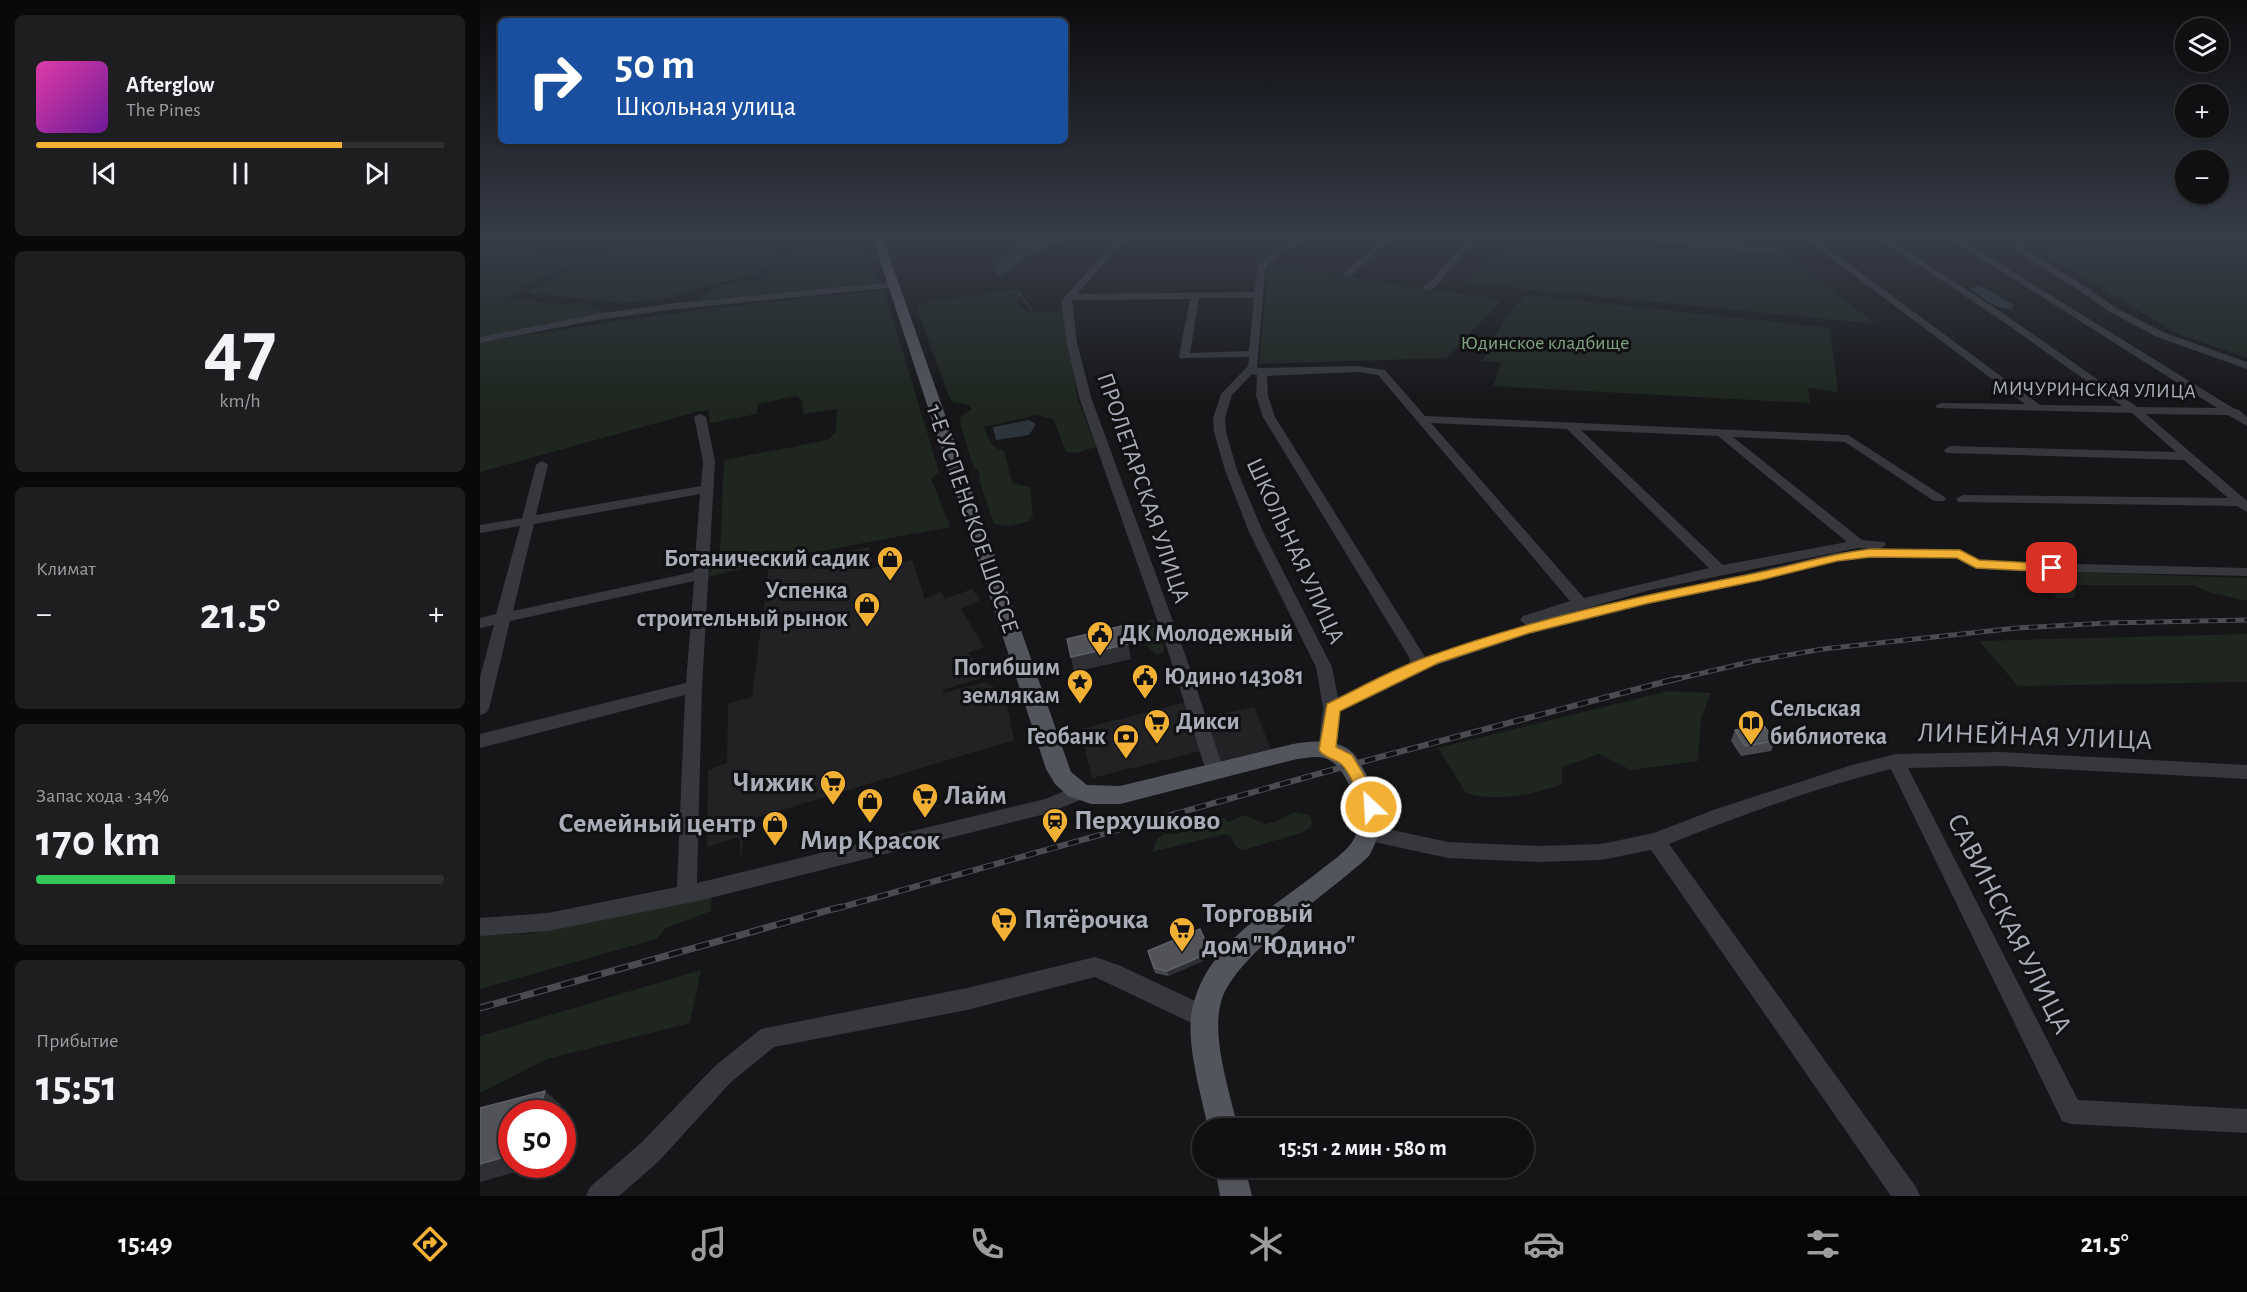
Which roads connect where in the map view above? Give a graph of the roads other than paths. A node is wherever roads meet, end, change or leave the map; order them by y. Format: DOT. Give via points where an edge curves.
graph roads {
  1 [pos="824,292"];
  2 [pos="896,292"];
  3 [pos="1073,292"];
  4 [pos="1258,292"];
  5 [pos="1881,292"];
  6 [pos="1964,292"];
  7 [pos="2042,292"];
  8 [pos="2087,292"];
  9 [pos="1258,295"];
  10 [pos="1195,296"];
  11 [pos="1068,297"];
  12 [pos="480,340"];
  13 [pos="1253,354"];
  14 [pos="2247,366"];
  15 [pos="1249,370"];
  16 [pos="1264,374"];
  17 [pos="1941,406"];
  18 [pos="2037,408"];
  19 [pos="2136,411"];
  20 [pos="2241,412"];
  21 [pos="700,417"];
  22 [pos="1421,419"];
  23 [pos="2247,422"];
  24 [pos="1571,426"];
  25 [pos="1722,434"];
  26 [pos="1950,450"];
  27 [pos="2188,456"];
  28 [pos="542,465"];
  29 [pos="706,489"];
  30 [pos="1939,498"];
  31 [pos="1963,499"];
  32 [pos="2244,505"];
  33 [pos="530,520"];
  34 [pos="480,530"];
  35 [pos="1858,544"];
  36 [pos="1933,546"];
  37 [pos="1719,569"];
  38 [pos="2247,572"];
  39 [pos="702,575"];
  40 [pos="1579,602"];
  41 [pos="505,618"];
  42 [pos="480,623"];
  43 [pos="1418,661"];
  44 [pos="694,687"];
  45 [pos="1332,708"];
  46 [pos="480,709"];
  47 [pos="480,741"];
  48 [pos="1327,750"];
  49 [pos="1896,761"];
  50 [pos="1215,771"];
  51 [pos="2247,772"];
  52 [pos="1080,792"];
  53 [pos="1369,833"];
  54 [pos="1656,841"];
  55 [pos="687,894"];
  56 [pos="480,927"];
  57 [pos="1206,1018"];
  58 [pos="1221,1118"];
  59 [pos="2247,1121"];
  60 [pos="1232,1178"];
  61 [pos="599,1196"];
  62 [pos="1236,1196"];
  63 [pos="1907,1196"];
  1 -- 12 [label="street" via="668,307"];
  2 -- 52 [label="main road, 1-Е УСПЕНСКОЕ ШОССЕ" via="1057,769 1064,782"];
  3 -- 11 [label="street"];
  4 -- 9 [label="street, ШКОЛЬНАЯ УЛИЦА"];
  5 -- 18 [label="street"];
  6 -- 19 [label="street"];
  7 -- 20 [label="street"];
  8 -- 14 [label="street" via="2113,310 2161,334"];
  9 -- 10 [label="street"];
  9 -- 13 [label="street, ШКОЛЬНАЯ УЛИЦА"];
  10 -- 11 [label="street"];
  10 -- 13 [label="street" via="1184,356"];
  11 -- 50 [label="street, ПРОЛЕТАРСКАЯ УЛИЦА" via="1072,343 1085,397"];
  13 -- 15 [label="street, ШКОЛЬНАЯ УЛИЦА" via="1253,367"];
  15 -- 16 [label="street"];
  15 -- 45 [label="street, ШКОЛЬНАЯ УЛИЦА" via="1227,394 1219,418 1220,432 1256,532 1324,667"];
  16 -- 22 [label="street" via="1377,370"];
  16 -- 43 [label="street" via="1262,396 1269,417"];
  17 -- 18 [label="street, МИЧУРИНСКАЯ УЛИЦА"];
  18 -- 19 [label="street, МИЧУРИНСКАЯ УЛИЦА"];
  19 -- 20 [label="street, МИЧУРИНСКАЯ УЛИЦА"];
  19 -- 27 [label="street"];
  20 -- 23 [label="street"];
  21 -- 29 [label="street" via="709,461"];
  22 -- 24 [label="street"];
  22 -- 40 [label="street"];
  24 -- 25 [label="street"];
  24 -- 37 [label="street"];
  25 -- 30 [label="street" via="1848,439"];
  25 -- 35 [label="street"];
  26 -- 27 [label="street"];
  27 -- 32 [label="street"];
  28 -- 33 [label="street"];
  29 -- 33 [label="street"];
  29 -- 39 [label="street"];
  31 -- 32 [label="street"];
  33 -- 34 [label="street"];
  33 -- 41 [label="street"];
  35 -- 36 [label="street"];
  35 -- 37 [label="street"];
  37 -- 40 [label="street"];
  38 -- 43 [label="street" via="1992,566 1976,564 1960,554 1871,553 1836,557 1660,596"];
  39 -- 41 [label="street"];
  39 -- 44 [label="street"];
  40 -- 43 [label="street"];
  41 -- 42 [label="street"];
  41 -- 46 [label="street"];
  43 -- 45 [label="street"];
  44 -- 47 [label="street"];
  44 -- 55 [label="street"];
  45 -- 48 [label="street, ШКОЛЬНАЯ УЛИЦА"];
  48 -- 50 [label="main road" via="1311,749"];
  48 -- 53 [label="main road" via="1347,760 1368,797"];
  49 -- 51 [label="street, ЛИНЕЙНАЯ УЛИЦА" via="2000,759"];
  49 -- 54 [label="street, ЛИНЕЙНАЯ УЛИЦА" via="1851,772"];
  49 -- 59 [label="street, САВИНСКАЯ УЛИЦА" via="2071,1112"];
  50 -- 52 [label="main road" via="1120,795"];
  52 -- 55 [label="street" via="1048,806"];
  53 -- 54 [label="street, ЛИНЕЙНАЯ УЛИЦА" via="1448,850 1539,854 1601,852"];
  53 -- 57 [label="main road" via="1351,859 1235,958 1213,987"];
  54 -- 63 [label="street"];
  55 -- 56 [label="street" via="548,922"];
  57 -- 58 [label="main road"];
  57 -- 61 [label="street" via="1095,967 967,999 769,1037 723,1074 650,1152"];
  60 -- 62 [label="main road"];
}
